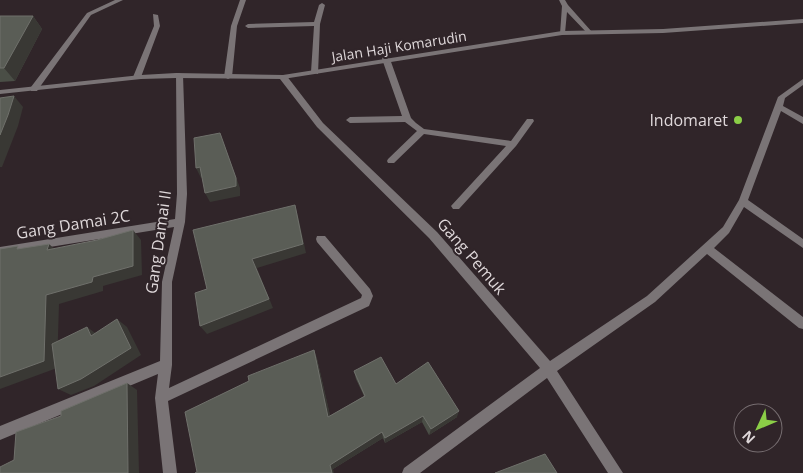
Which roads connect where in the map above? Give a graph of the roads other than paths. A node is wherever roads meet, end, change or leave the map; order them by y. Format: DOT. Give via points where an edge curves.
graph roads {
  1 [pos="120,0"];
  2 [pos="243,0"];
  3 [pos="563,3"];
  4 [pos="322,5"];
  5 [pos="155,15"];
  6 [pos="803,22"];
  7 [pos="317,24"];
  8 [pos="248,26"];
  9 [pos="562,33"];
  10 [pos="590,33"];
  11 [pos="386,59"];
  12 [pos="315,72"];
  13 [pos="179,75"];
  14 [pos="137,77"];
  15 [pos="228,77"];
  16 [pos="283,77"];
  17 [pos="803,81"];
  18 [pos="34,89"];
  19 [pos="0,92"];
  20 [pos="779,107"];
  21 [pos="408,119"];
  22 [pos="350,120"];
  23 [pos="530,120"];
  24 [pos="803,121"];
  25 [pos="422,131"];
  26 [pos="513,144"];
  27 [pos="390,161"];
  28 [pos="743,200"];
  29 [pos="456,206"];
  30 [pos="180,222"];
  31 [pos="321,239"];
  32 [pos="803,244"];
  33 [pos="707,248"];
  34 [pos="0,251"];
  35 [pos="803,324"];
  36 [pos="166,365"];
  37 [pos="549,369"];
  38 [pos="161,398"];
  39 [pos="0,433"];
  40 [pos="170,473"];
  41 [pos="409,473"];
  42 [pos="616,473"];
  1 -- 18 [label="street" via="89,14"];
  2 -- 15 [label="street" via="234,26"];
  3 -- 9 [label="street"];
  3 -- 10 [label="street"];
  4 -- 7 [label="street"];
  5 -- 14 [label="street" via="157,26"];
  6 -- 10 [label="street, Jalan Haji Komarudin" via="664,32"];
  7 -- 8 [label="street"];
  7 -- 12 [label="street"];
  9 -- 10 [label="street, Jalan Haji Komarudin"];
  9 -- 11 [label="street, Jalan Haji Komarudin"];
  11 -- 12 [label="street, Jalan Haji Komarudin"];
  11 -- 21 [label="street"];
  12 -- 16 [label="street, Jalan Haji Komarudin"];
  13 -- 14 [label="street, Jalan Haji Komarudin"];
  13 -- 15 [label="street, Jalan Haji Komarudin"];
  13 -- 30 [label="street, Gang Damai II"];
  14 -- 18 [label="street, Jalan Haji Komarudin"];
  15 -- 16 [label="street, Jalan Haji Komarudin"];
  16 -- 37 [label="street, Gang Pemuk" via="320,124 433,235"];
  17 -- 20 [label="street" via="782,96"];
  18 -- 19 [label="street, Jalan Haji Komarudin"];
  20 -- 24 [label="street"];
  20 -- 28 [label="street"];
  21 -- 22 [label="street"];
  21 -- 25 [label="street"];
  23 -- 26 [label="street"];
  25 -- 26 [label="street"];
  25 -- 27 [label="street"];
  26 -- 29 [label="street"];
  28 -- 32 [label="street"];
  28 -- 33 [label="street" via="726,230"];
  30 -- 34 [label="street, Gang Damai 2C"];
  30 -- 36 [label="street, Gang Damai II" via="167,282"];
  31 -- 38 [label="street" via="366,292 365,302"];
  33 -- 35 [label="street"];
  33 -- 37 [label="street" via="651,299"];
  36 -- 38 [label="street, Gang Damai II"];
  36 -- 39 [label="street"];
  37 -- 41 [label="street"];
  37 -- 42 [label="street, Gang Pemuk"];
  38 -- 40 [label="street, Gang Damai II"];
}
